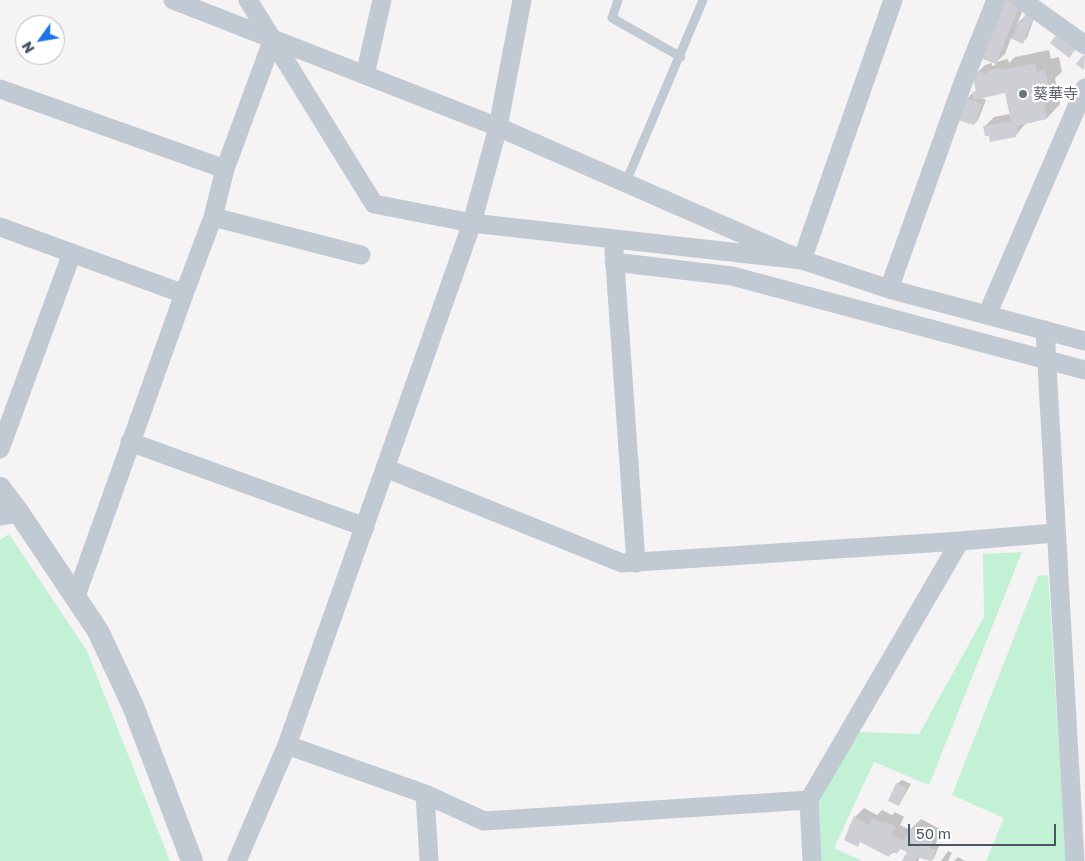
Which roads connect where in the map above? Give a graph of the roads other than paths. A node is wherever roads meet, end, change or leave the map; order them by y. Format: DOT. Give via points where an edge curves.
graph roads {
  1 [pos="174,0"];
  2 [pos="248,0"];
  3 [pos="382,0"];
  4 [pos="522,0"];
  5 [pos="618,0"];
  6 [pos="703,0"];
  7 [pos="893,0"];
  8 [pos="996,0"];
  9 [pos="1022,0"];
  10 [pos="273,39"];
  11 [pos="1085,45"];
  12 [pos="681,57"];
  13 [pos="365,75"];
  14 [pos="1085,88"];
  15 [pos="0,89"];
  16 [pos="498,127"];
  17 [pos="225,169"];
  18 [pos="626,182"];
  19 [pos="213,216"];
  20 [pos="472,224"];
  21 [pos="0,227"];
  22 [pos="613,240"];
  23 [pos="72,253"];
  24 [pos="362,255"];
  25 [pos="802,260"];
  26 [pos="614,262"];
  27 [pos="889,289"];
  28 [pos="184,294"];
  29 [pos="987,315"];
  30 [pos="1045,330"];
  31 [pos="1085,341"];
  32 [pos="1046,360"];
  33 [pos="1085,370"];
  34 [pos="130,442"];
  35 [pos="0,449"];
  36 [pos="385,468"];
  37 [pos="0,488"];
  38 [pos="9,514"];
  39 [pos="366,526"];
  40 [pos="1055,534"];
  41 [pos="960,541"];
  42 [pos="636,563"];
  43 [pos="76,596"];
  44 [pos="287,745"];
  45 [pos="1077,755"];
  46 [pos="425,794"];
  47 [pos="809,800"];
  48 [pos="192,861"];
  49 [pos="237,861"];
  50 [pos="429,861"];
  51 [pos="812,861"];
  52 [pos="1075,861"];
  1 -- 10 [label="street"];
  2 -- 10 [label="street"];
  3 -- 13 [label="street"];
  4 -- 16 [label="street"];
  5 -- 12 [label="lane" via="612,18"];
  6 -- 12 [label="lane"];
  7 -- 25 [label="street"];
  8 -- 27 [label="street"];
  9 -- 11 [label="street"];
  10 -- 13 [label="street"];
  10 -- 17 [label="street"];
  10 -- 20 [label="street" via="374,204"];
  12 -- 18 [label="lane"];
  13 -- 16 [label="street"];
  14 -- 29 [label="street"];
  15 -- 17 [label="street"];
  16 -- 18 [label="street"];
  16 -- 20 [label="street"];
  17 -- 19 [label="street"];
  18 -- 25 [label="street"];
  19 -- 24 [label="street"];
  19 -- 28 [label="street"];
  20 -- 22 [label="street"];
  20 -- 36 [label="street"];
  21 -- 23 [label="street"];
  22 -- 25 [label="street"];
  22 -- 26 [label="street"];
  23 -- 28 [label="street"];
  23 -- 35 [label="street"];
  25 -- 27 [label="street"];
  26 -- 32 [label="street" via="732,276"];
  26 -- 42 [label="street"];
  27 -- 29 [label="street"];
  28 -- 34 [label="street"];
  29 -- 30 [label="street"];
  30 -- 31 [label="street"];
  30 -- 32 [label="street"];
  32 -- 33 [label="street"];
  32 -- 40 [label="street"];
  34 -- 39 [label="street"];
  34 -- 43 [label="street"];
  36 -- 39 [label="street"];
  36 -- 42 [label="street" via="622,563"];
  37 -- 38 [label="street"];
  38 -- 43 [label="street"];
  39 -- 44 [label="street"];
  40 -- 41 [label="street"];
  40 -- 45 [label="street"];
  41 -- 42 [label="street"];
  41 -- 47 [label="street"];
  43 -- 48 [label="street" via="98,631 133,706"];
  44 -- 46 [label="street"];
  44 -- 49 [label="street"];
  45 -- 52 [label="street"];
  46 -- 47 [label="street" via="484,820"];
  46 -- 50 [label="street"];
  47 -- 51 [label="street"];
}
